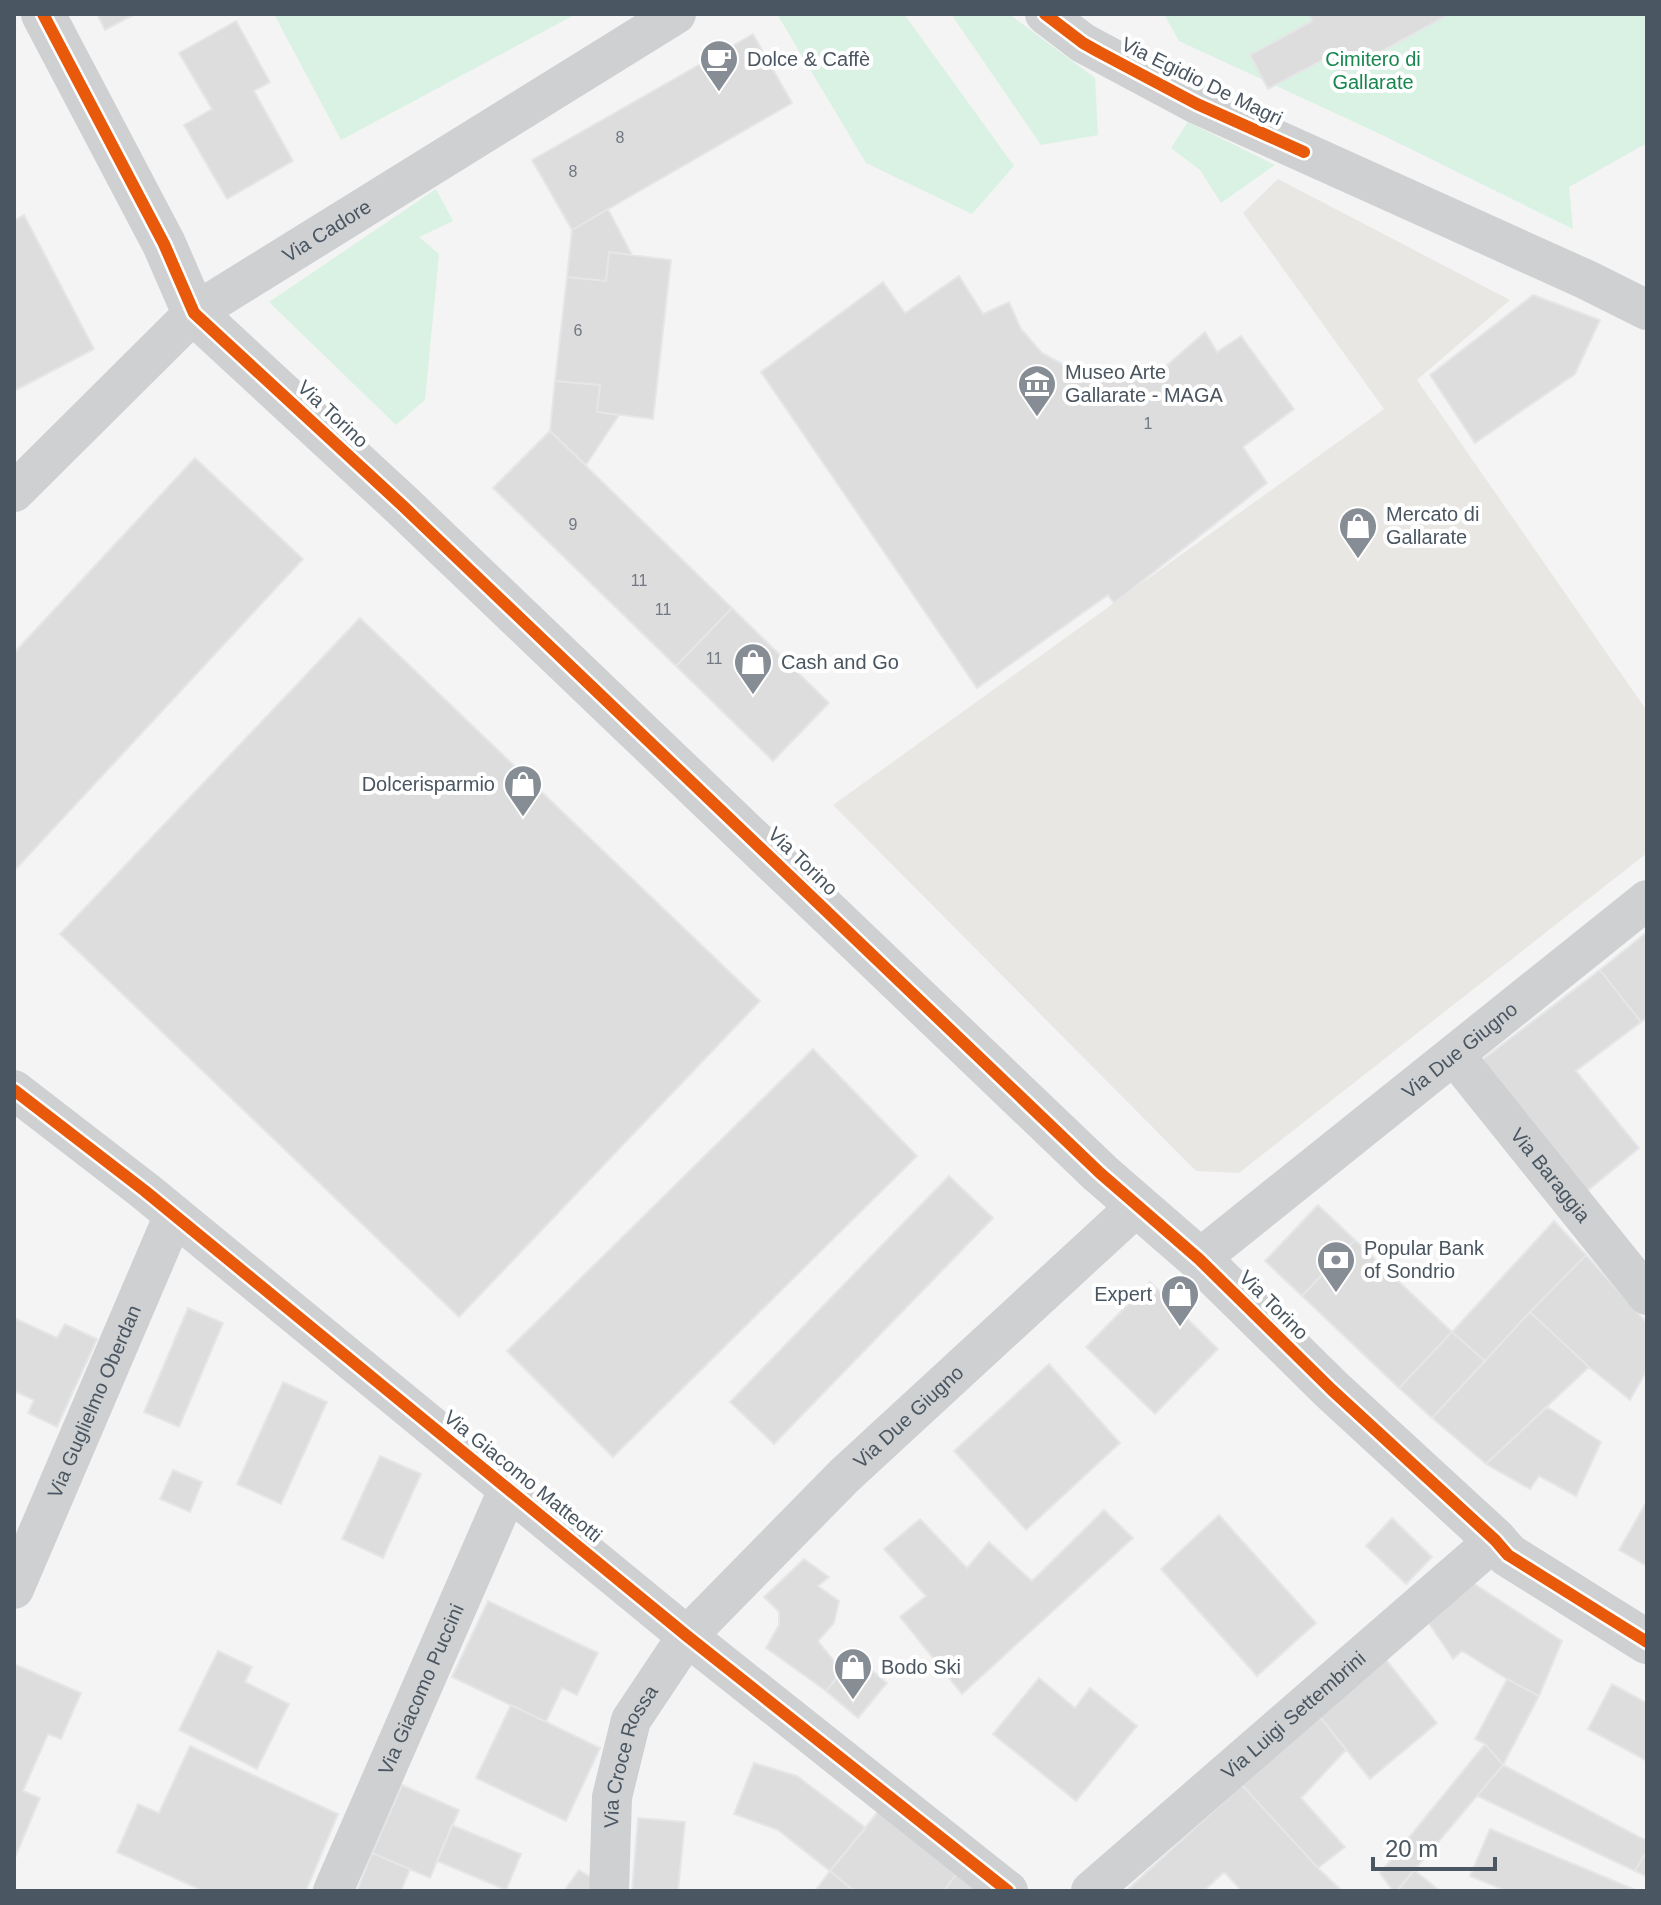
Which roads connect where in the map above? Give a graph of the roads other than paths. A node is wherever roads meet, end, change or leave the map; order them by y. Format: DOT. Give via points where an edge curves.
graph roads {
  1 [pos="43,14"];
  2 [pos="676,14"];
  3 [pos="1045,14"];
  4 [pos="1647,310"];
  5 [pos="194,313"];
  6 [pos="14,492"];
  7 [pos="1647,900"];
  8 [pos="1454,1055"];
  9 [pos="14,1090"];
  10 [pos="1137,1206"];
  11 [pos="174,1215"];
  12 [pos="1199,1259"];
  13 [pos="1647,1295"];
  14 [pos="508,1490"];
  15 [pos="1495,1540"];
  16 [pos="14,1589"];
  17 [pos="687,1636"];
  18 [pos="1647,1642"];
  19 [pos="333,1891"];
  20 [pos="609,1891"];
  21 [pos="1008,1891"];
  22 [pos="1091,1891"];
  1 -- 5 [label="street, Via Torino" via="164,244"];
  2 -- 5 [label="street, Via Cadore"];
  3 -- 4 [label="street, Via Egidio De Magri" via="1083,43 1197,104"];
  5 -- 6 [label="street, Via Cadore"];
  5 -- 10 [label="street, Via Torino"];
  7 -- 8 [label="street, Via Due Giugno"];
  8 -- 12 [label="street, Via Due Giugno"];
  8 -- 13 [label="street, Via Baraggia"];
  9 -- 11 [label="street, Via Giacomo Matteotti"];
  10 -- 12 [label="street, Via Torino"];
  10 -- 17 [label="street, Via Due Giugno" via="844,1476"];
  11 -- 14 [label="street, Via Giacomo Matteotti"];
  11 -- 16 [label="street, Via Guglielmo Oberdan"];
  12 -- 15 [label="street, Via Torino"];
  14 -- 17 [label="street, Via Giacomo Matteotti"];
  14 -- 19 [label="street, Via Giacomo Puccini"];
  15 -- 18 [label="street, Via Torino" via="1508,1555"];
  15 -- 22 [label="street, Via Luigi Settembrini"];
  17 -- 20 [label="street, Via Croce Rossa" via="631,1720 612,1797"];
  17 -- 21 [label="street, Via Giacomo Matteotti"];
}
